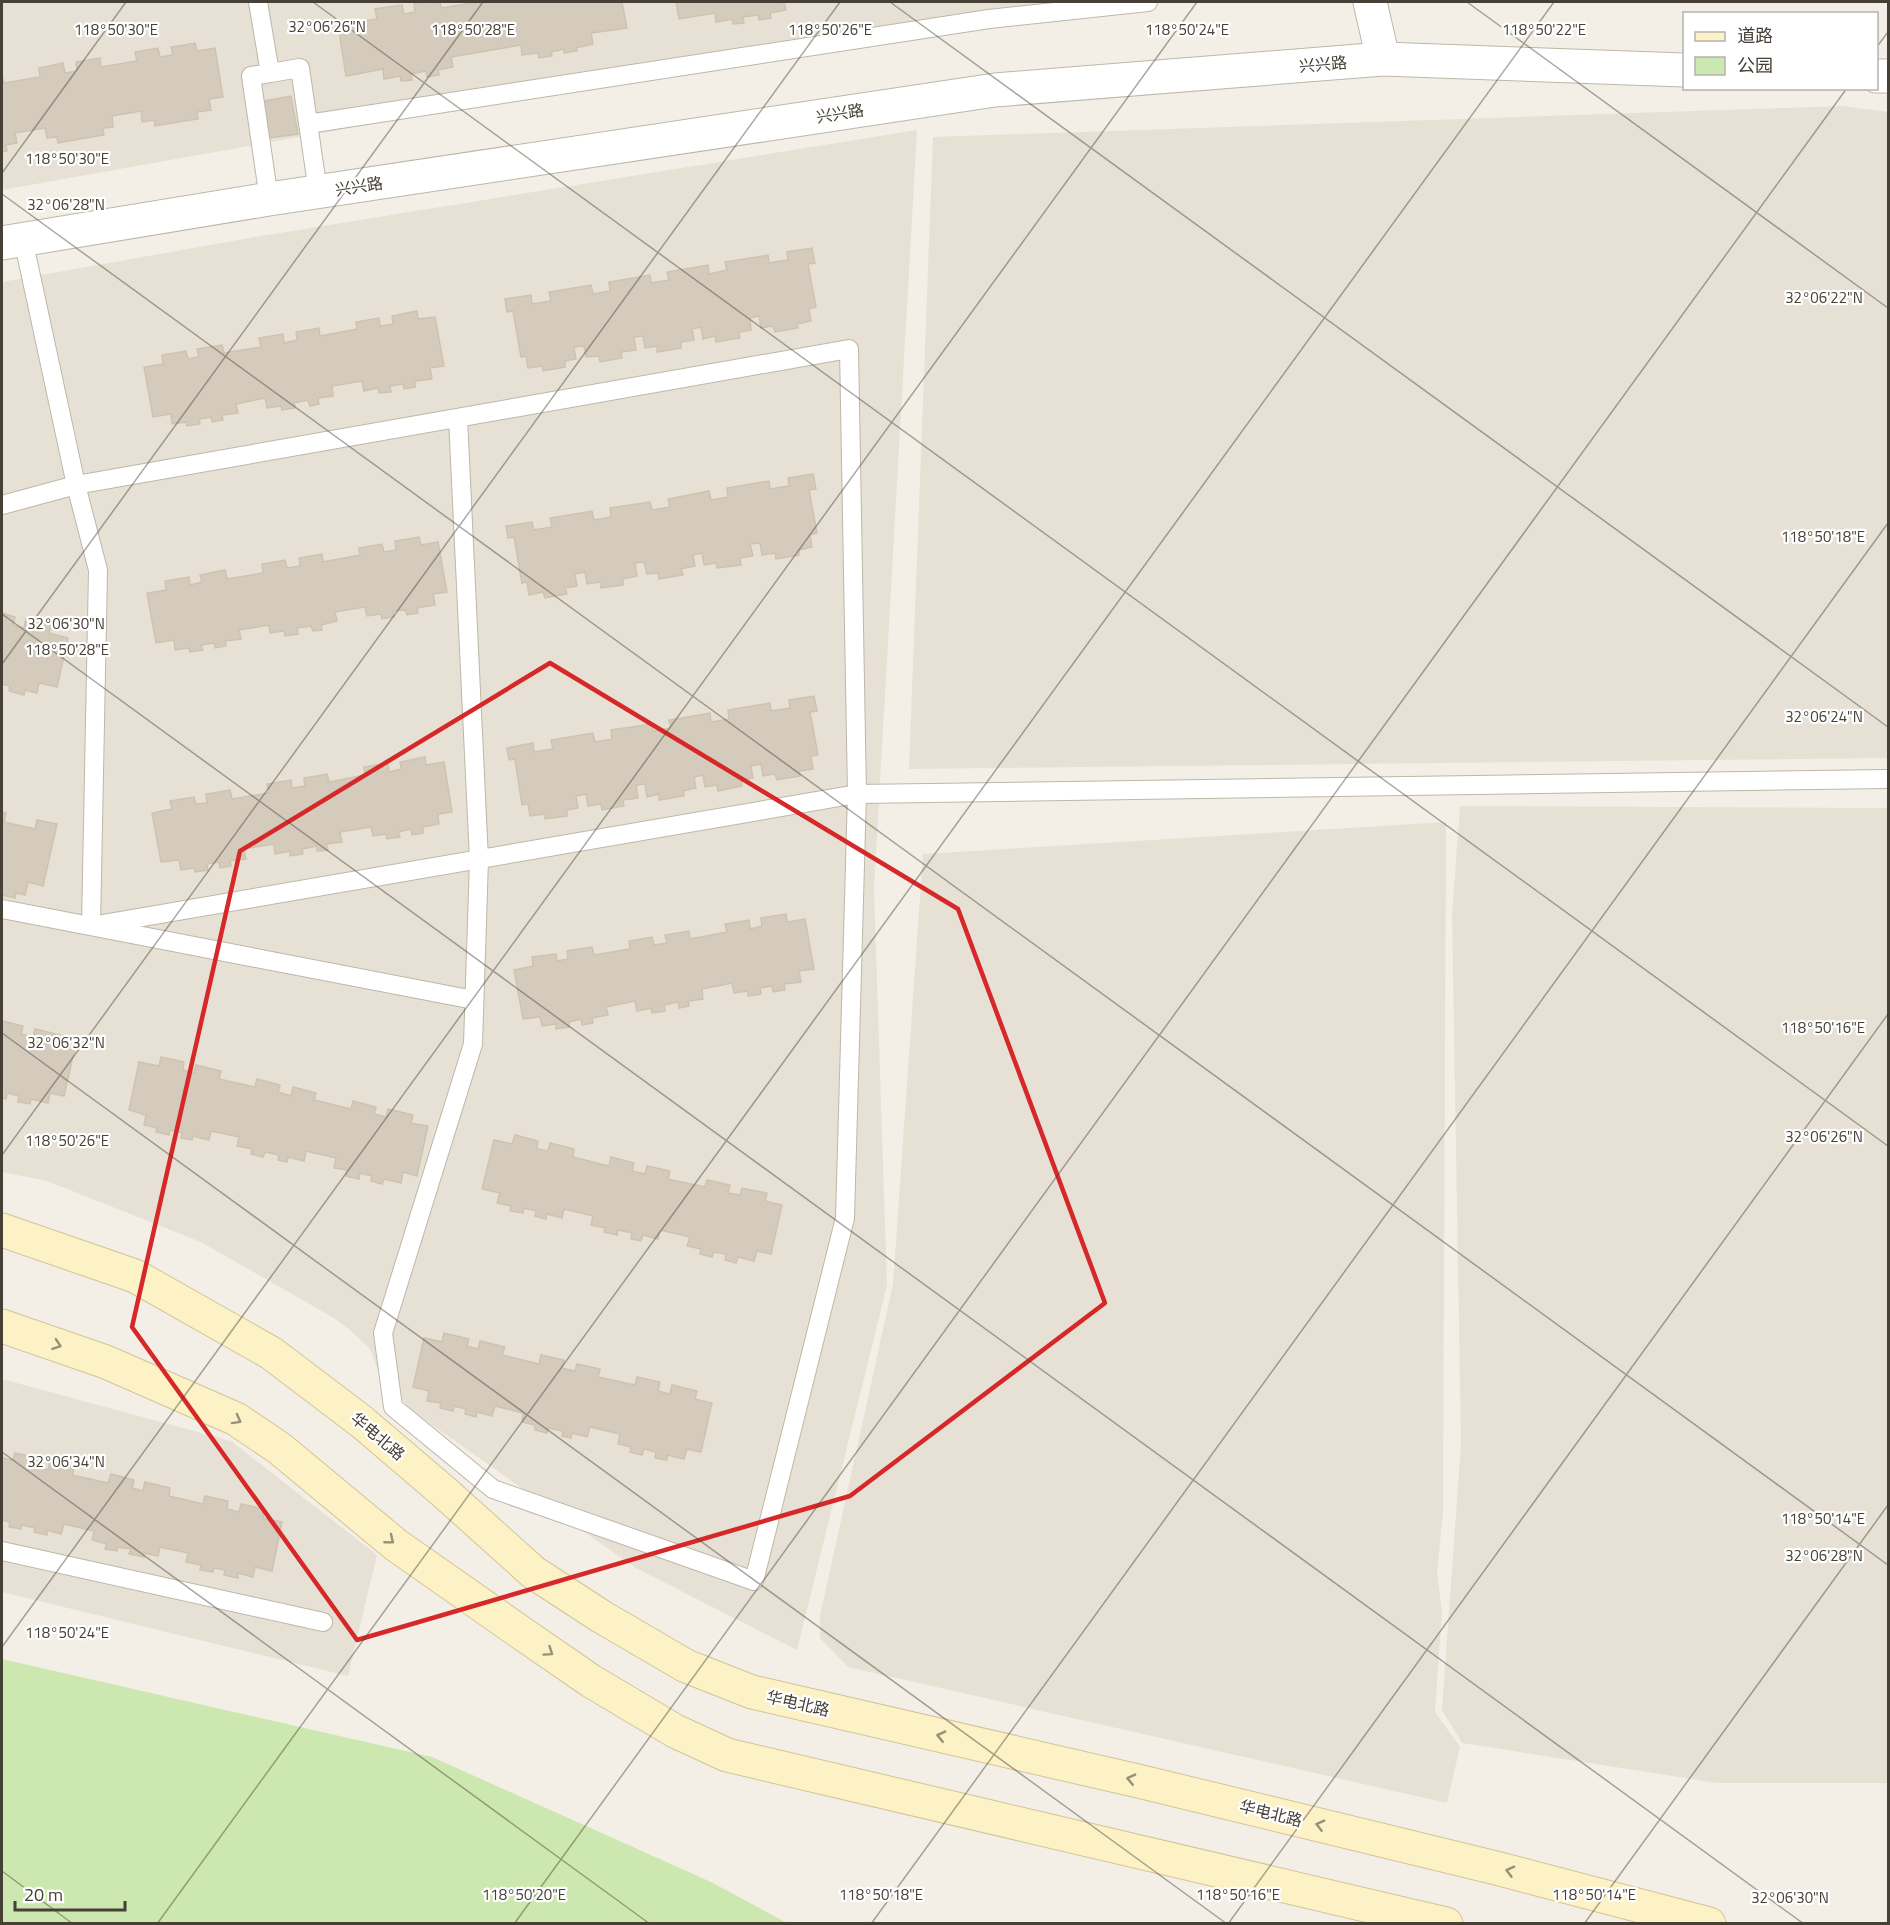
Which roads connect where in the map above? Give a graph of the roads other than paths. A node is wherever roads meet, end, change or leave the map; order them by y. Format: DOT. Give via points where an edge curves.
graph roads {
  1 [pos="258,2"];
  2 [pos="1148,2"];
  3 [pos="1370,2"];
  4 [pos="987,10"];
  5 [pos="1383,59"];
  6 [pos="1683,69"];
  7 [pos="270,73"];
  8 [pos="308,124"];
  9 [pos="318,192"];
  10 [pos="269,199"];
  11 [pos="12,241"];
  12 [pos="458,418"];
  13 [pos="76,485"];
  14 [pos="2,505"];
  15 [pos="1888,779"];
  16 [pos="857,794"];
  17 [pos="479,860"];
  18 [pos="2,909"];
  19 [pos="91,926"];
  20 [pos="474,1000"];
  21 [pos="2,1230"];
  22 [pos="2,1326"];
  23 [pos="2,1551"];
  24 [pos="323,1622"];
  25 [pos="1446,1923"];
  26 [pos="1709,1923"];
  1 -- 7 [label="lane"];
  2 -- 4 [label="lane"];
  3 -- 5 [label="street"];
  4 -- 8 [label="lane"];
  5 -- 6 [label="street, 兴兴路"];
  5 -- 9 [label="street, 兴兴路" via="995,90"];
  7 -- 8 [label="lane" via="300,68"];
  7 -- 10 [label="lane" via="251,76"];
  8 -- 9 [label="lane"];
  9 -- 10 [label="street, 兴兴路"];
  10 -- 11 [label="street, 兴兴路"];
  11 -- 13 [label="lane"];
  12 -- 13 [label="lane"];
  12 -- 16 [label="lane" via="849,349"];
  12 -- 17 [label="lane"];
  13 -- 14 [label="lane"];
  13 -- 19 [label="lane" via="98,570"];
  15 -- 16 [label="lane"];
  16 -- 17 [label="lane"];
  16 -- 20 [label="lane" via="845,1218 754,1581 493,1489 393,1407 383,1333 473,1044"];
  17 -- 19 [label="lane"];
  17 -- 20 [label="lane"];
  18 -- 19 [label="lane"];
  19 -- 20 [label="lane"];
  26 -- 21 [label="main road, 华电北路, one-way" via="1138,1781 752,1692 686,1666 533,1572 362,1422 271,1353 135,1276"];
  22 -- 25 [label="main road, one-way" via="106,1362 236,1419 279,1448 396,1545 573,1669 675,1731 727,1755"];
  23 -- 24 [label="lane"];
}
